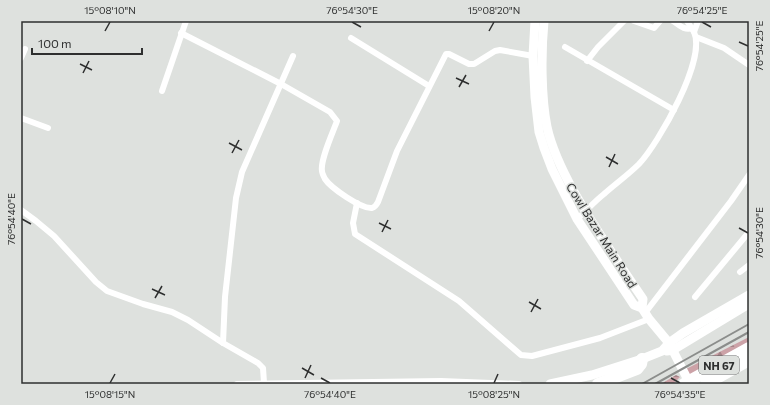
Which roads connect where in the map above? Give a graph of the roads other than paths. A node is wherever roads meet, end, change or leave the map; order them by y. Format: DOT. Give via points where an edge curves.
graph roads {
  1 [pos="186,21"];
  2 [pos="535,21"];
  3 [pos="544,21"];
  4 [pos="624,21"];
  5 [pos="634,21"];
  6 [pos="660,21"];
  7 [pos="673,21"];
  8 [pos="687,21"];
  9 [pos="698,21"];
  10 [pos="694,32"];
  11 [pos="181,33"];
  12 [pos="351,38"];
  13 [pos="565,47"];
  14 [pos="25,49"];
  15 [pos="293,56"];
  16 [pos="533,56"];
  17 [pos="21,58"];
  18 [pos="587,61"];
  19 [pos="749,65"];
  20 [pos="281,84"];
  21 [pos="429,86"];
  22 [pos="539,87"];
  23 [pos="162,91"];
  24 [pos="674,110"];
  25 [pos="21,118"];
  26 [pos="48,128"];
  27 [pos="749,175"];
  28 [pos="357,203"];
  29 [pos="21,210"];
  30 [pos="585,212"];
  31 [pos="577,219"];
  32 [pos="749,232"];
  33 [pos="749,265"];
  34 [pos="740,272"];
  35 [pos="749,295"];
  36 [pos="695,297"];
  37 [pos="749,304"];
  38 [pos="645,313"];
  39 [pos="223,343"];
  40 [pos="672,344"];
  41 [pos="749,348"];
  42 [pos="642,359"];
  43 [pos="749,360"];
  44 [pos="264,381"];
  45 [pos="688,383"];
  46 [pos="237,384"];
  47 [pos="519,384"];
  48 [pos="550,384"];
  49 [pos="598,384"];
  50 [pos="706,384"];
  1 -- 11 [label="street"];
  2 -- 16 [label="street"];
  3 -- 22 [label="street, Cowl Bazar Main Road"];
  4 -- 18 [label="street"];
  5 -- 6 [label="street" via="654,28"];
  7 -- 10 [label="street"];
  8 -- 10 [label="street"];
  9 -- 10 [label="street"];
  10 -- 19 [label="street"];
  10 -- 24 [label="street" via="696,49 690,73"];
  11 -- 20 [label="street"];
  11 -- 23 [label="street"];
  12 -- 21 [label="street"];
  13 -- 18 [label="street"];
  14 -- 17 [label="street"];
  15 -- 20 [label="street"];
  16 -- 21 [label="street" via="500,50 474,64 469,64 446,54"];
  16 -- 22 [label="street"];
  18 -- 24 [label="street"];
  20 -- 28 [label="street" via="330,112 337,121 322,162 322,171 325,180"];
  20 -- 39 [label="street" via="242,172 236,198 225,297"];
  21 -- 28 [label="street" via="397,151 378,202 371,208"];
  22 -- 30 [label="street, Cowl Bazar Main Road" via="553,146 565,176"];
  22 -- 31 [label="street" via="539,132 542,143"];
  24 -- 30 [label="street" via="639,164"];
  25 -- 26 [label="street"];
  27 -- 38 [label="street"];
  28 -- 38 [label="street" via="353,223 355,234 459,301 521,355 532,356 600,338"];
  29 -- 39 [label="street" via="54,236 107,291 172,312"];
  30 -- 31 [label="street"];
  30 -- 38 [label="street, Cowl Bazar Main Road" via="643,299"];
  31 -- 38 [label="street" via="634,305"];
  32 -- 36 [label="street"];
  33 -- 34 [label="street"];
  35 -- 40 [label="street"];
  37 -- 40 [label="street"];
  38 -- 40 [label="street"];
  39 -- 44 [label="street" via="252,358 263,368"];
  40 -- 42 [label="street"];
  40 -- 45 [label="street"];
  41 -- 45 [label="highway, NH 67"];
  42 -- 48 [label="street" via="592,375"];
  42 -- 49 [label="highway" via="639,367"];
  43 -- 50 [label="highway"];
  44 -- 46 [label="street"];
  44 -- 47 [label="street"];
}
